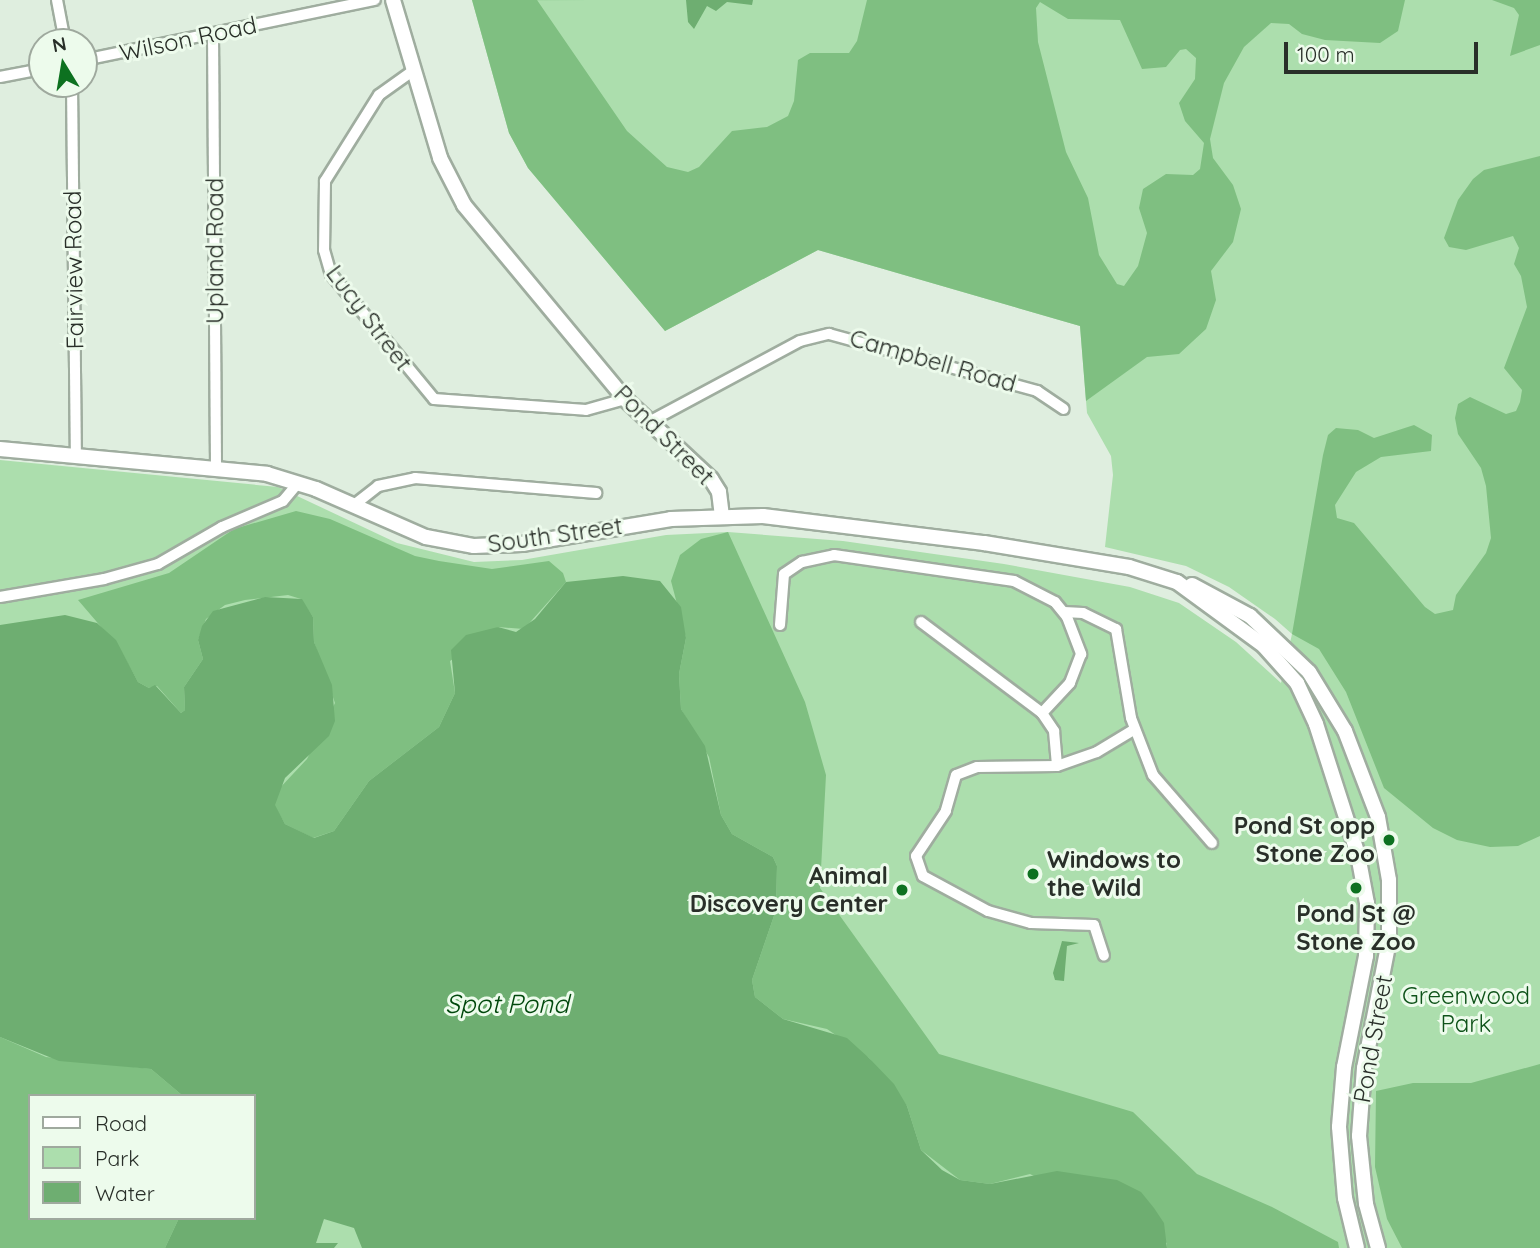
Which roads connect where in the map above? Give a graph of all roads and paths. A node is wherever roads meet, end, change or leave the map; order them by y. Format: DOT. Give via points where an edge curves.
graph roads {
  1 [pos="57,0"];
  2 [pos="375,0"];
  3 [pos="393,0"];
  4 [pos="62,28"];
  5 [pos="213,34"];
  6 [pos="98,57"];
  7 [pos="414,70"];
  8 [pos="28,72"];
  9 [pos="0,77"];
  10 [pos="72,98"];
  11 [pos="625,399"];
  12 [pos="1064,409"];
  13 [pos="649,422"];
  14 [pos="0,449"];
  15 [pos="76,456"];
  16 [pos="216,469"];
  17 [pos="298,482"];
  18 [pos="596,493"];
  19 [pos="354,505"];
  20 [pos="722,516"];
  21 [pos="1177,582"];
  22 [pos="0,597"];
  23 [pos="1065,612"];
  24 [pos="921,622"];
  25 [pos="780,625"];
  26 [pos="1042,713"];
  27 [pos="1135,729"];
  28 [pos="1057,766"];
  29 [pos="1212,843"];
  30 [pos="1104,955"];
  31 [pos="1357,1248"];
  32 [pos="1378,1248"];
  1 -- 4 [label="street"];
  2 -- 5 [label="street, Wilson Road"];
  3 -- 7 [label="main road, Pond Street"];
  5 -- 6 [label="street, Wilson Road"];
  5 -- 16 [label="street, Upland Road"];
  7 -- 11 [label="main road, Pond Street" via="440,158 464,205"];
  7 -- 11 [label="street, Lucy Street" via="379,95 325,181 324,250 331,274 434,399 586,410"];
  8 -- 9 [label="street"];
  10 -- 15 [label="street, Fairview Road"];
  11 -- 13 [label="main road, Pond Street"];
  12 -- 13 [label="street, Campbell Road" via="1037,391 829,334 800,341"];
  13 -- 20 [label="main road, Pond Street" via="711,479 719,491"];
  14 -- 15 [label="main road, South Street"];
  15 -- 16 [label="main road, South Street"];
  16 -- 17 [label="main road, South Street"];
  17 -- 19 [label="main road, South Street"];
  17 -- 22 [label="street" via="283,501 222,527 158,564 104,579"];
  18 -- 19 [label="street, South Street" via="407,478 378,486"];
  19 -- 20 [label="main road, South Street" via="426,537 484,547 658,520"];
  20 -- 21 [label="main road, Pond Street" via="893,529 1129,567"];
  21 -- 31 [label="main road, Pond Street" via="1264,646 1297,683 1316,724 1358,855 1367,903 1367,956 1344,1067 1339,1127 1345,1198"];
  21 -- 32 [label="main road, Pond Street" via="1231,602 1309,672 1345,731 1378,817 1390,880 1389,941 1364,1068 1359,1122 1366,1204"];
  23 -- 25 [label="street" via="1039,590 1014,581 846,554 810,559 787,570 780,584"];
  23 -- 26 [label="street" via="1080,648 1079,665 1065,689"];
  23 -- 27 [label="street" via="1083,613 1116,629"];
  24 -- 26 [label="street"];
  26 -- 28 [label="street" via="1054,731"];
  27 -- 28 [label="street" via="1097,752"];
  27 -- 29 [label="street" via="1159,786"];
  28 -- 30 [label="street" via="977,767 956,775 946,811 916,856 923,876 988,911 1031,923 1094,925"];
}
